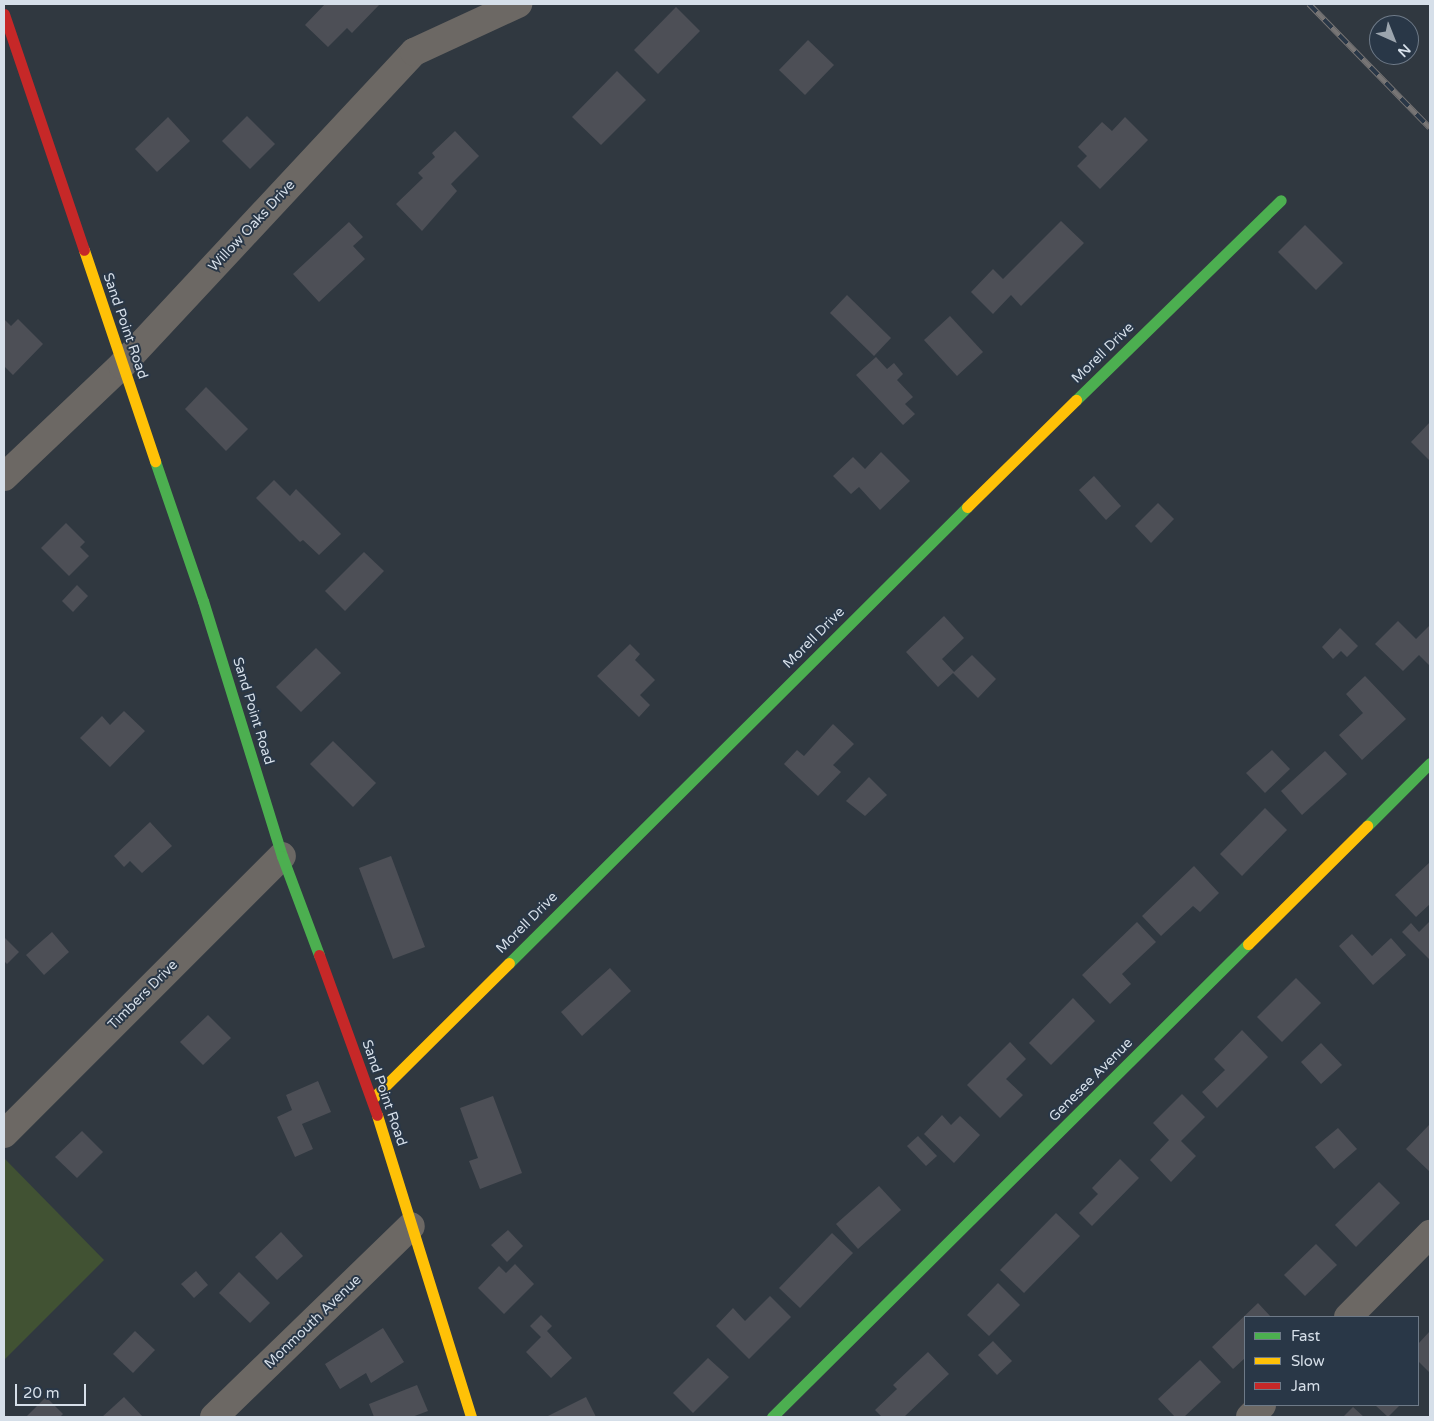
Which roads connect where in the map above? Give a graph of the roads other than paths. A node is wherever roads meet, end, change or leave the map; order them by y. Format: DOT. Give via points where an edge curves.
graph roads {
  1 [pos="518,4"];
  2 [pos="4,14"];
  3 [pos="1281,200"];
  4 [pos="122,366"];
  5 [pos="4,477"];
  6 [pos="1430,763"];
  7 [pos="282,856"];
  8 [pos="372,1099"];
  9 [pos="4,1134"];
  10 [pos="412,1226"];
  11 [pos="1430,1234"];
  12 [pos="1349,1316"];
  13 [pos="1261,1406"];
  14 [pos="214,1417"];
  15 [pos="471,1417"];
  16 [pos="772,1417"];
  17 [pos="1250,1417"];
  1 -- 4 [label="street, Willow Oaks Drive" via="414,52"];
  2 -- 4 [label="street, Sand Point Road"];
  3 -- 8 [label="street, Morell Drive"];
  4 -- 5 [label="street, Willow Oaks Drive"];
  4 -- 7 [label="street, Sand Point Road" via="203,600"];
  6 -- 16 [label="street, Genesee Avenue"];
  7 -- 8 [label="street, Sand Point Road"];
  7 -- 9 [label="street, Timbers Drive"];
  8 -- 10 [label="street, Sand Point Road"];
  10 -- 14 [label="street, Monmouth Avenue"];
  10 -- 15 [label="street, Sand Point Road"];
  11 -- 12 [label="street"];
  13 -- 17 [label="street"];
}
